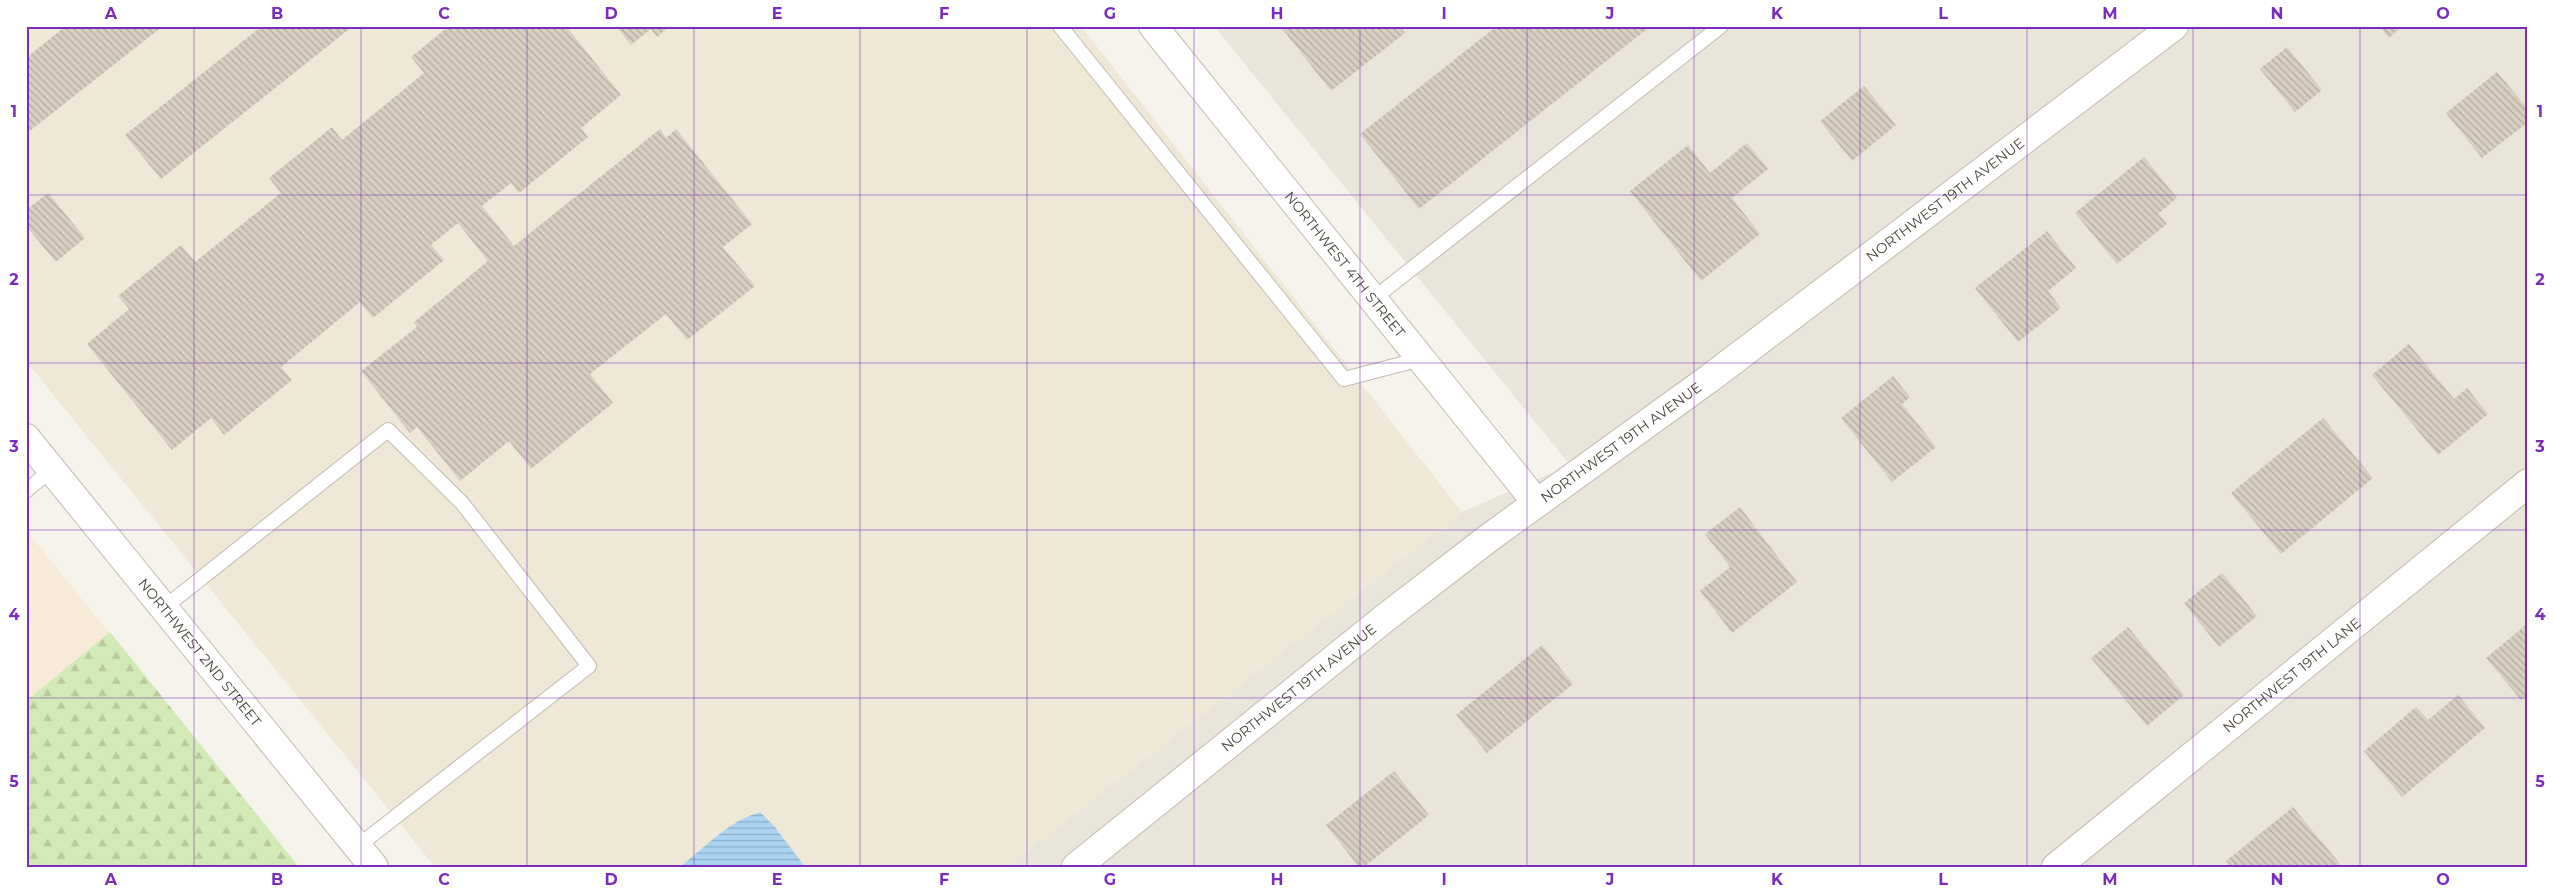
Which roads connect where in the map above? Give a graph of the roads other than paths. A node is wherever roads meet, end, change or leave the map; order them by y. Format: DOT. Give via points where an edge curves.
graph roads {
  1 [pos="1060,26"];
  2 [pos="1153,26"];
  3 [pos="1721,26"];
  4 [pos="2174,26"];
  5 [pos="1373,299"];
  6 [pos="1421,359"];
  7 [pos="26,438"];
  8 [pos="52,469"];
  9 [pos="2528,483"];
  10 [pos="26,491"];
  11 [pos="1537,503"];
  12 [pos="165,607"];
  13 [pos="366,856"];
  14 [pos="1076,867"];
  15 [pos="2056,867"];
  1 -- 6 [label="lane" via="1344,379"];
  2 -- 5 [label="street, NORTHWEST 4TH STREET"];
  3 -- 5 [label="lane"];
  4 -- 11 [label="street, NORTHWEST 19TH AVENUE" via="1710,378"];
  5 -- 6 [label="street, NORTHWEST 4TH STREET"];
  6 -- 11 [label="street, NORTHWEST 4TH STREET"];
  7 -- 8 [label="street, NORTHWEST 2ND STREET"];
  8 -- 10 [label="lane"];
  8 -- 12 [label="street, NORTHWEST 2ND STREET"];
  9 -- 15 [label="street, NORTHWEST 19TH LANE"];
  11 -- 14 [label="street, NORTHWEST 19TH AVENUE" via="1385,618"];
  12 -- 13 [label="street, NORTHWEST 2ND STREET"];
  12 -- 13 [label="lane" via="388,430 462,503 589,666"];
}
